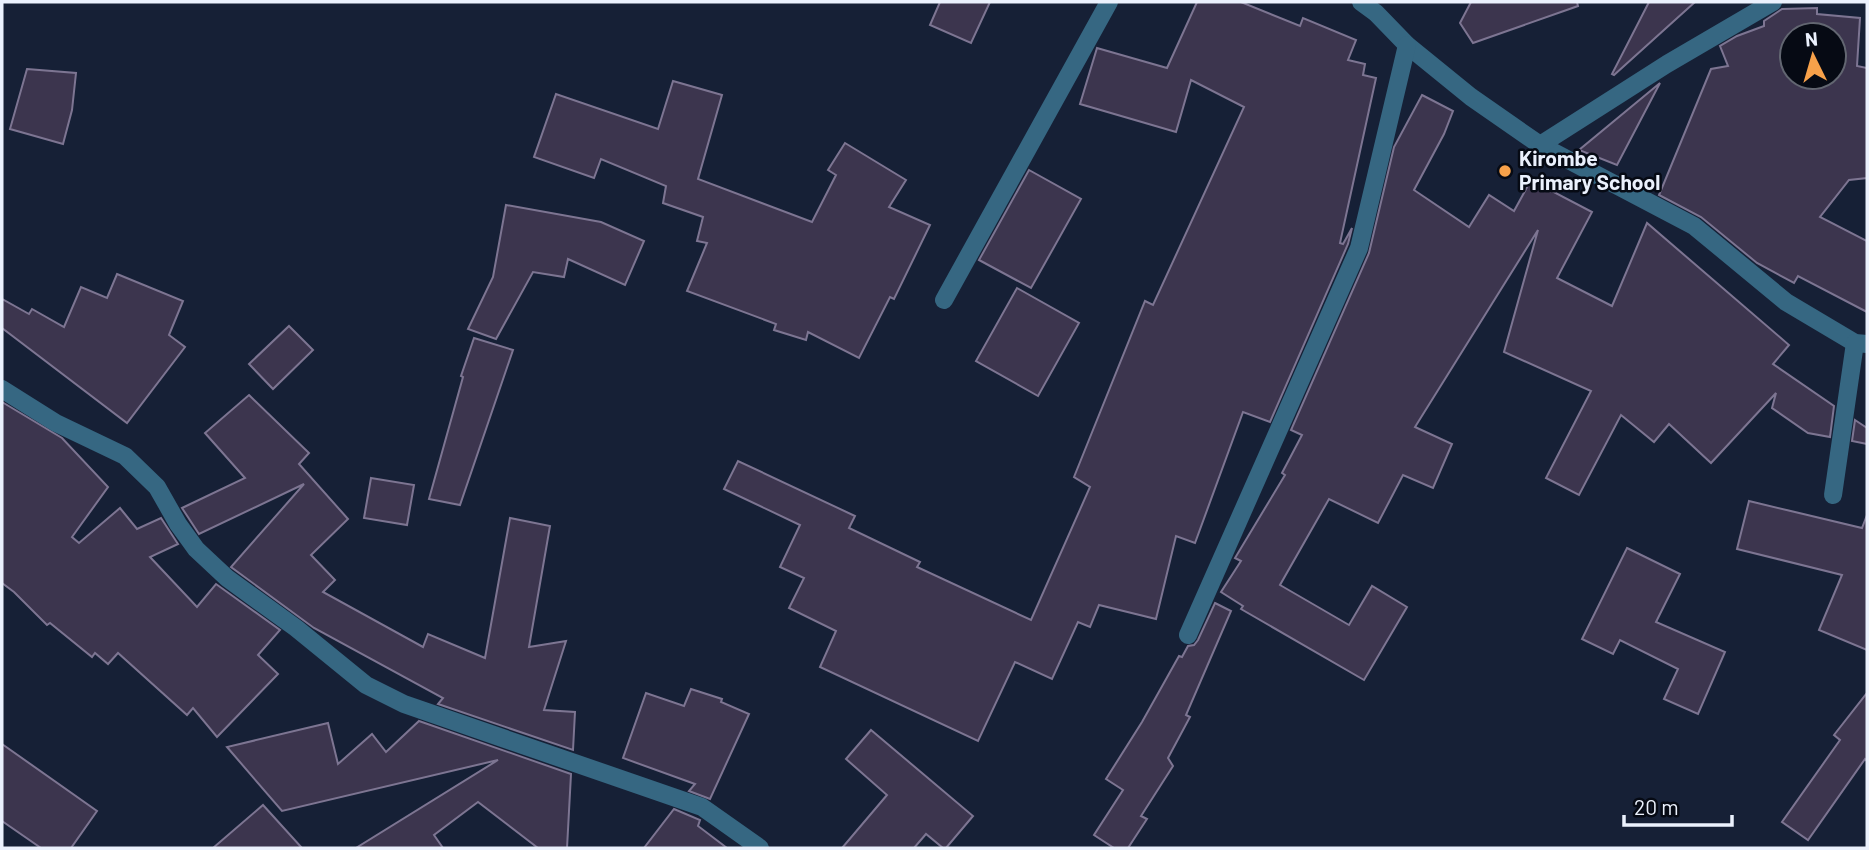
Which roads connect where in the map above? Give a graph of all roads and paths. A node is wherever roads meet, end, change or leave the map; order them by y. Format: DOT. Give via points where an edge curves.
graph roads {
  1 [pos="1109,2"];
  2 [pos="1361,2"];
  3 [pos="1773,2"];
  4 [pos="1407,45"];
  5 [pos="1540,145"];
  6 [pos="944,300"];
  7 [pos="1861,344"];
  8 [pos="2,389"];
  9 [pos="1833,495"];
  10 [pos="1188,635"];
  11 [pos="760,848"];
  1 -- 6 [label="street"];
  2 -- 4 [label="street"];
  3 -- 5 [label="street"];
  4 -- 5 [label="street"];
  4 -- 10 [label="street" via="1359,248"];
  5 -- 7 [label="street" via="1694,226 1786,302"];
  7 -- 9 [label="street"];
  8 -- 11 [label="street" via="55,424 125,456 157,487 196,549 366,685 404,704 702,807"];
}
